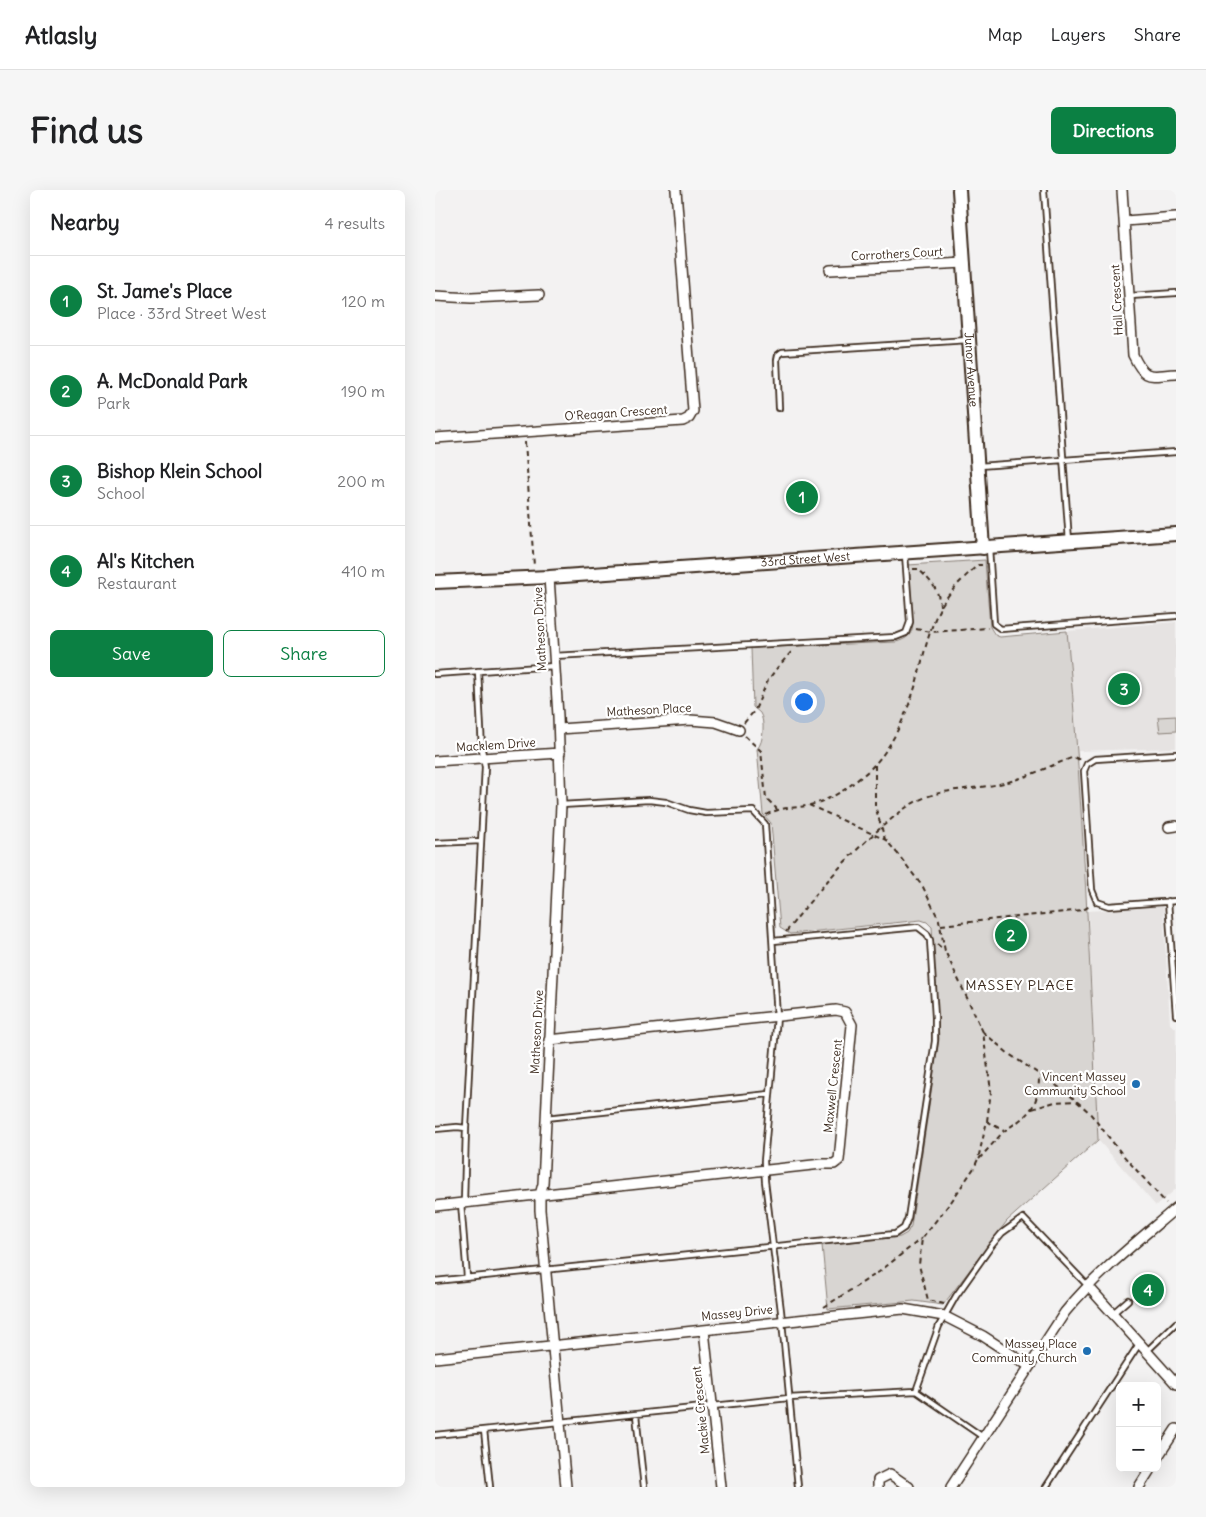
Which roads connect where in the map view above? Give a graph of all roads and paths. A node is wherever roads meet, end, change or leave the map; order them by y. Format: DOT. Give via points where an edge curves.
graph roads {
  1 [pos="677,190"];
  2 [pos="959,190"];
  3 [pos="1044,190"];
  4 [pos="1122,190"];
  5 [pos="1176,217"];
  6 [pos="1125,221"];
  7 [pos="965,263"];
  8 [pos="830,270"];
  9 [pos="1176,293"];
  10 [pos="539,295"];
  11 [pos="435,296"];
  12 [pos="1130,296"];
  13 [pos="969,340"];
  14 [pos="1176,374"];
  15 [pos="779,408"];
  16 [pos="435,438"];
  17 [pos="525,442"];
  18 [pos="1176,452"];
  19 [pos="1064,460"];
  20 [pos="977,466"];
  21 [pos="1176,534"];
  22 [pos="1069,542"];
  23 [pos="986,548"];
  24 [pos="905,553"];
  25 [pos="989,564"];
  26 [pos="906,570"];
  27 [pos="549,577"];
  28 [pos="535,578"];
  29 [pos="435,582"];
  30 [pos="941,608"];
  31 [pos="1176,616"];
  32 [pos="909,627"];
  33 [pos="997,628"];
  34 [pos="931,632"];
  35 [pos="801,642"];
  36 [pos="554,656"];
  37 [pos="555,666"];
  38 [pos="478,672"];
  39 [pos="435,674"];
  40 [pos="559,728"];
  41 [pos="739,730"];
  42 [pos="560,753"];
  43 [pos="1176,754"];
  44 [pos="483,758"];
  45 [pos="435,761"];
  46 [pos="1087,764"];
  47 [pos="875,765"];
  48 [pos="561,806"];
  49 [pos="777,808"];
  50 [pos="759,818"];
  51 [pos="882,827"];
  52 [pos="886,840"];
  53 [pos="481,841"];
  54 [pos="435,843"];
  55 [pos="1167,901"];
  56 [pos="1176,901"];
  57 [pos="1097,902"];
  58 [pos="941,925"];
  59 [pos="781,940"];
  60 [pos="773,941"];
  61 [pos="1176,1016"];
  62 [pos="777,1017"];
  63 [pos="983,1032"];
  64 [pos="549,1040"];
  65 [pos="1039,1075"];
  66 [pos="769,1094"];
  67 [pos="1077,1101"];
  68 [pos="1032,1108"];
  69 [pos="546,1118"];
  70 [pos="987,1121"];
  71 [pos="466,1128"];
  72 [pos="435,1130"];
  73 [pos="1005,1131"];
  74 [pos="978,1159"];
  75 [pos="765,1171"];
  76 [pos="540,1195"];
  77 [pos="1165,1202"];
  78 [pos="463,1203"];
  79 [pos="435,1206"];
  80 [pos="1176,1208"];
  81 [pos="922,1238"];
  82 [pos="773,1246"];
  83 [pos="545,1270"];
  84 [pos="467,1277"];
  85 [pos="435,1281"];
  86 [pos="1088,1286"];
  87 [pos="1128,1300"];
  88 [pos="824,1306"];
  89 [pos="1112,1314"];
  90 [pos="944,1316"];
  91 [pos="781,1321"];
  92 [pos="1176,1323"];
  93 [pos="705,1330"];
  94 [pos="1139,1344"];
  95 [pos="552,1345"];
  96 [pos="1146,1352"];
  97 [pos="435,1358"];
  98 [pos="1029,1366"];
  99 [pos="1176,1384"];
  100 [pos="916,1391"];
  101 [pos="789,1398"];
  102 [pos="713,1406"];
  103 [pos="636,1415"];
  104 [pos="560,1423"];
  105 [pos="1176,1429"];
  106 [pos="484,1430"];
  107 [pos="435,1435"];
  108 [pos="983,1437"];
  109 [pos="1161,1452"];
  110 [pos="1148,1472"];
  111 [pos="490,1487"];
  112 [pos="566,1487"];
  113 [pos="644,1487"];
  114 [pos="721,1487"];
  115 [pos="798,1487"];
  116 [pos="878,1487"];
  117 [pos="909,1487"];
  118 [pos="951,1487"];
  119 [pos="1046,1487"];
  120 [pos="1139,1487"];
  1 -- 16 [label="street, O'Reagan Crescent" via="693,412 689,418 683,421"];
  2 -- 7 [label="main road, Junor Avenue"];
  3 -- 19 [label="lane"];
  4 -- 6 [label="street, Hall Crescent"];
  5 -- 6 [label="street"];
  6 -- 12 [label="street, Hall Crescent"];
  7 -- 8 [label="street, Corrothers Court"];
  7 -- 13 [label="main road, Junor Avenue"];
  9 -- 12 [label="lane"];
  10 -- 11 [label="street"];
  12 -- 14 [label="street, Hall Crescent" via="1133,356 1138,366 1150,376"];
  13 -- 15 [label="lane" via="782,352 777,360"];
  13 -- 20 [label="main road, Junor Avenue"];
  17 -- 28 [label="path"];
  18 -- 19 [label="lane"];
  19 -- 20 [label="lane"];
  19 -- 22 [label="lane"];
  20 -- 23 [label="main road, Junor Avenue"];
  21 -- 22 [label="main road, 33rd Street West"];
  22 -- 23 [label="main road, 33rd Street West"];
  23 -- 24 [label="main road, 33rd Street West"];
  23 -- 25 [label="lane"];
  24 -- 26 [label="lane"];
  24 -- 27 [label="main road, 33rd Street West"];
  25 -- 30 [label="path" via="978,565"];
  25 -- 33 [label="lane"];
  26 -- 30 [label="path" via="918,569 925,576 936,588"];
  26 -- 32 [label="lane"];
  27 -- 28 [label="main road, 33rd Street West"];
  27 -- 36 [label="street, Matheson Drive"];
  28 -- 29 [label="main road, 33rd Street West"];
  30 -- 34 [label="path"];
  31 -- 33 [label="lane" via="1007,630"];
  32 -- 34 [label="path"];
  32 -- 35 [label="lane" via="906,633 896,637"];
  33 -- 34 [label="path"];
  34 -- 47 [label="path" via="903,719"];
  35 -- 36 [label="lane"];
  35 -- 41 [label="path" via="777,668 755,710"];
  36 -- 37 [label="street, Matheson Drive"];
  37 -- 38 [label="lane"];
  37 -- 40 [label="street, Matheson Drive"];
  38 -- 39 [label="lane"];
  38 -- 44 [label="lane"];
  40 -- 41 [label="street, Matheson Place" via="690,720 716,722"];
  40 -- 42 [label="street, Matheson Drive"];
  41 -- 49 [label="path" via="761,751 766,798"];
  42 -- 44 [label="street, Macklem Drive"];
  42 -- 48 [label="street, Matheson Drive"];
  43 -- 46 [label="lane" via="1095,759"];
  44 -- 45 [label="street, Macklem Drive"];
  44 -- 53 [label="lane"];
  46 -- 51 [label="path" via="1073,756 998,784 947,790 917,801"];
  46 -- 57 [label="lane" via="1084,772 1092,890"];
  47 -- 49 [label="path" via="829,798 809,805"];
  47 -- 51 [label="path" via="875,806"];
  48 -- 50 [label="lane" via="658,800 706,813 753,811"];
  48 -- 64 [label="street, Matheson Drive"];
  49 -- 50 [label="path"];
  50 -- 60 [label="lane" via="765,824"];
  51 -- 52 [label="path"];
  51 -- 59 [label="path" via="851,853"];
  53 -- 54 [label="lane"];
  53 -- 71 [label="lane"];
  55 -- 56 [label="lane"];
  55 -- 57 [label="lane" via="1109,906"];
  55 -- 61 [label="lane"];
  57 -- 58 [label="path" via="1083,910"];
  59 -- 60 [label="lane"];
  59 -- 82 [label="lane" via="918,927 929,940 935,1041 909,1218 904,1228 895,1234"];
  60 -- 62 [label="lane"];
  62 -- 64 [label="street, Maxwell Crescent"];
  62 -- 66 [label="lane"];
  62 -- 75 [label="street, Maxwell Crescent" via="836,1010 845,1012 852,1024 839,1160 834,1164"];
  63 -- 65 [label="path"];
  64 -- 69 [label="street, Matheson Drive"];
  65 -- 67 [label="path"];
  65 -- 68 [label="path" via="1039,1089"];
  66 -- 69 [label="lane"];
  66 -- 75 [label="lane"];
  67 -- 68 [label="path"];
  67 -- 77 [label="path"];
  68 -- 73 [label="path"];
  69 -- 76 [label="street, Matheson Drive"];
  70 -- 73 [label="path"];
  71 -- 72 [label="lane"];
  71 -- 78 [label="lane"];
  73 -- 74 [label="path"];
  75 -- 76 [label="street, Maxwell Crescent"];
  75 -- 82 [label="lane"];
  76 -- 78 [label="street, Maxwell Crescent"];
  76 -- 83 [label="street, Matheson Drive"];
  78 -- 79 [label="street, Maxwell Crescent"];
  78 -- 84 [label="lane"];
  80 -- 86 [label="street"];
  81 -- 88 [label="path" via="879,1272"];
  82 -- 83 [label="lane"];
  82 -- 91 [label="lane"];
  83 -- 84 [label="lane"];
  83 -- 95 [label="street, Matheson Drive"];
  84 -- 85 [label="lane"];
  86 -- 89 [label="street"];
  86 -- 90 [label="lane" via="1023,1218 992,1245"];
  86 -- 98 [label="street" via="1065,1312"];
  87 -- 89 [label="lane"];
  89 -- 94 [label="street"];
  90 -- 91 [label="street, Massey Drive" via="903,1309"];
  90 -- 98 [label="street, Massey Drive" via="983,1336"];
  90 -- 100 [label="lane"];
  91 -- 93 [label="street, Massey Drive"];
  91 -- 101 [label="lane"];
  92 -- 96 [label="lane"];
  93 -- 95 [label="street, Massey Drive"];
  93 -- 102 [label="street, Mackie Crescent"];
  94 -- 96 [label="street"];
  94 -- 119 [label="lane"];
  95 -- 97 [label="street, Massey Drive"];
  95 -- 104 [label="street, Matheson Drive"];
  96 -- 99 [label="street"];
  98 -- 108 [label="street"];
  100 -- 101 [label="lane"];
  100 -- 108 [label="lane"];
  101 -- 102 [label="lane"];
  101 -- 115 [label="lane"];
  102 -- 103 [label="lane"];
  102 -- 114 [label="street, Mackie Crescent"];
  103 -- 104 [label="lane"];
  103 -- 113 [label="lane"];
  104 -- 106 [label="lane"];
  104 -- 112 [label="street, Matheson Drive"];
  105 -- 109 [label="street"];
  106 -- 107 [label="lane"];
  106 -- 111 [label="lane"];
  108 -- 118 [label="street"];
  110 -- 120 [label="street"];
  116 -- 117 [label="street" via="878,1480 890,1474"];
}
